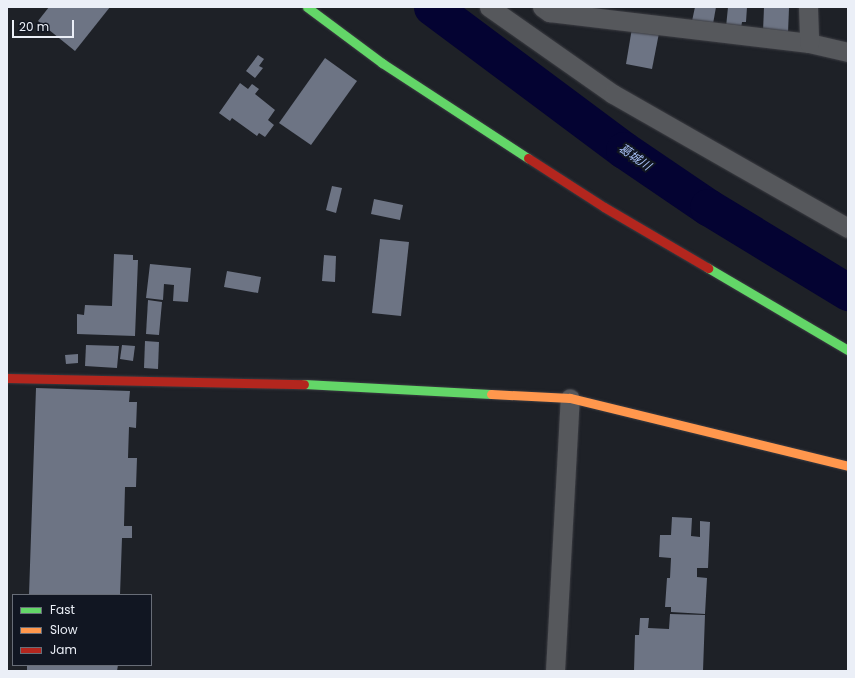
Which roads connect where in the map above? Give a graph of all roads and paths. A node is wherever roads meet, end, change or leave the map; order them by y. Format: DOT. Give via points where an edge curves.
graph roads {
  1 [pos="307,7"];
  2 [pos="489,7"];
  3 [pos="542,7"];
  4 [pos="808,7"];
  5 [pos="809,43"];
  6 [pos="848,52"];
  7 [pos="848,228"];
  8 [pos="848,350"];
  9 [pos="7,378"];
  10 [pos="570,398"];
  11 [pos="848,466"];
  12 [pos="556,671"];
  1 -- 8 [label="street" via="382,63 604,208"];
  2 -- 7 [label="street" via="613,94"];
  3 -- 5 [label="street" via="549,12"];
  4 -- 5 [label="street"];
  5 -- 6 [label="street"];
  9 -- 10 [label="street" via="337,385"];
  10 -- 11 [label="street"];
  10 -- 12 [label="street"];
}
